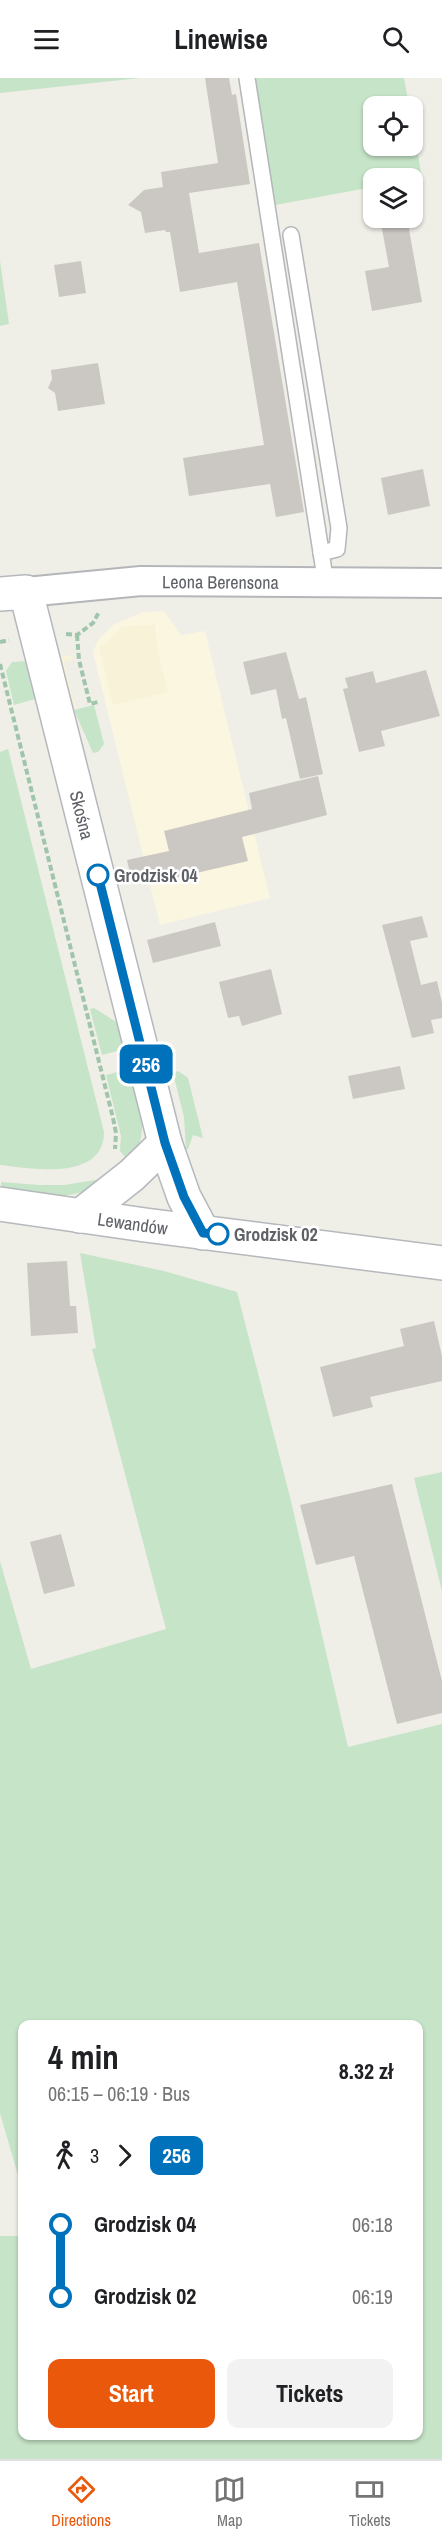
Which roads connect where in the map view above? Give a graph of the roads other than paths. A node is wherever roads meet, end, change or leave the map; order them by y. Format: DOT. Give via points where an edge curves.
graph roads {
  1 [pos="247,78"];
  2 [pos="291,234"];
  3 [pos="321,553"];
  4 [pos="442,583"];
  5 [pos="326,584"];
  6 [pos="13,593"];
  7 [pos="165,1143"];
  8 [pos="0,1204"];
  9 [pos="80,1216"];
  10 [pos="203,1233"];
  11 [pos="442,1263"];
  1 -- 3 [label="lane"];
  2 -- 3 [label="lane" via="339,528 337,549"];
  3 -- 5 [label="lane"];
  4 -- 5 [label="street, Leona Berensona"];
  5 -- 6 [label="street, Leona Berensona" via="141,581"];
  6 -- 7 [label="street, Skośna"];
  7 -- 9 [label="street"];
  7 -- 10 [label="street, Skośna" via="184,1197"];
  8 -- 9 [label="street, Lewandów"];
  9 -- 10 [label="street, Lewandów"];
  10 -- 11 [label="street, Lewandów"];
}
